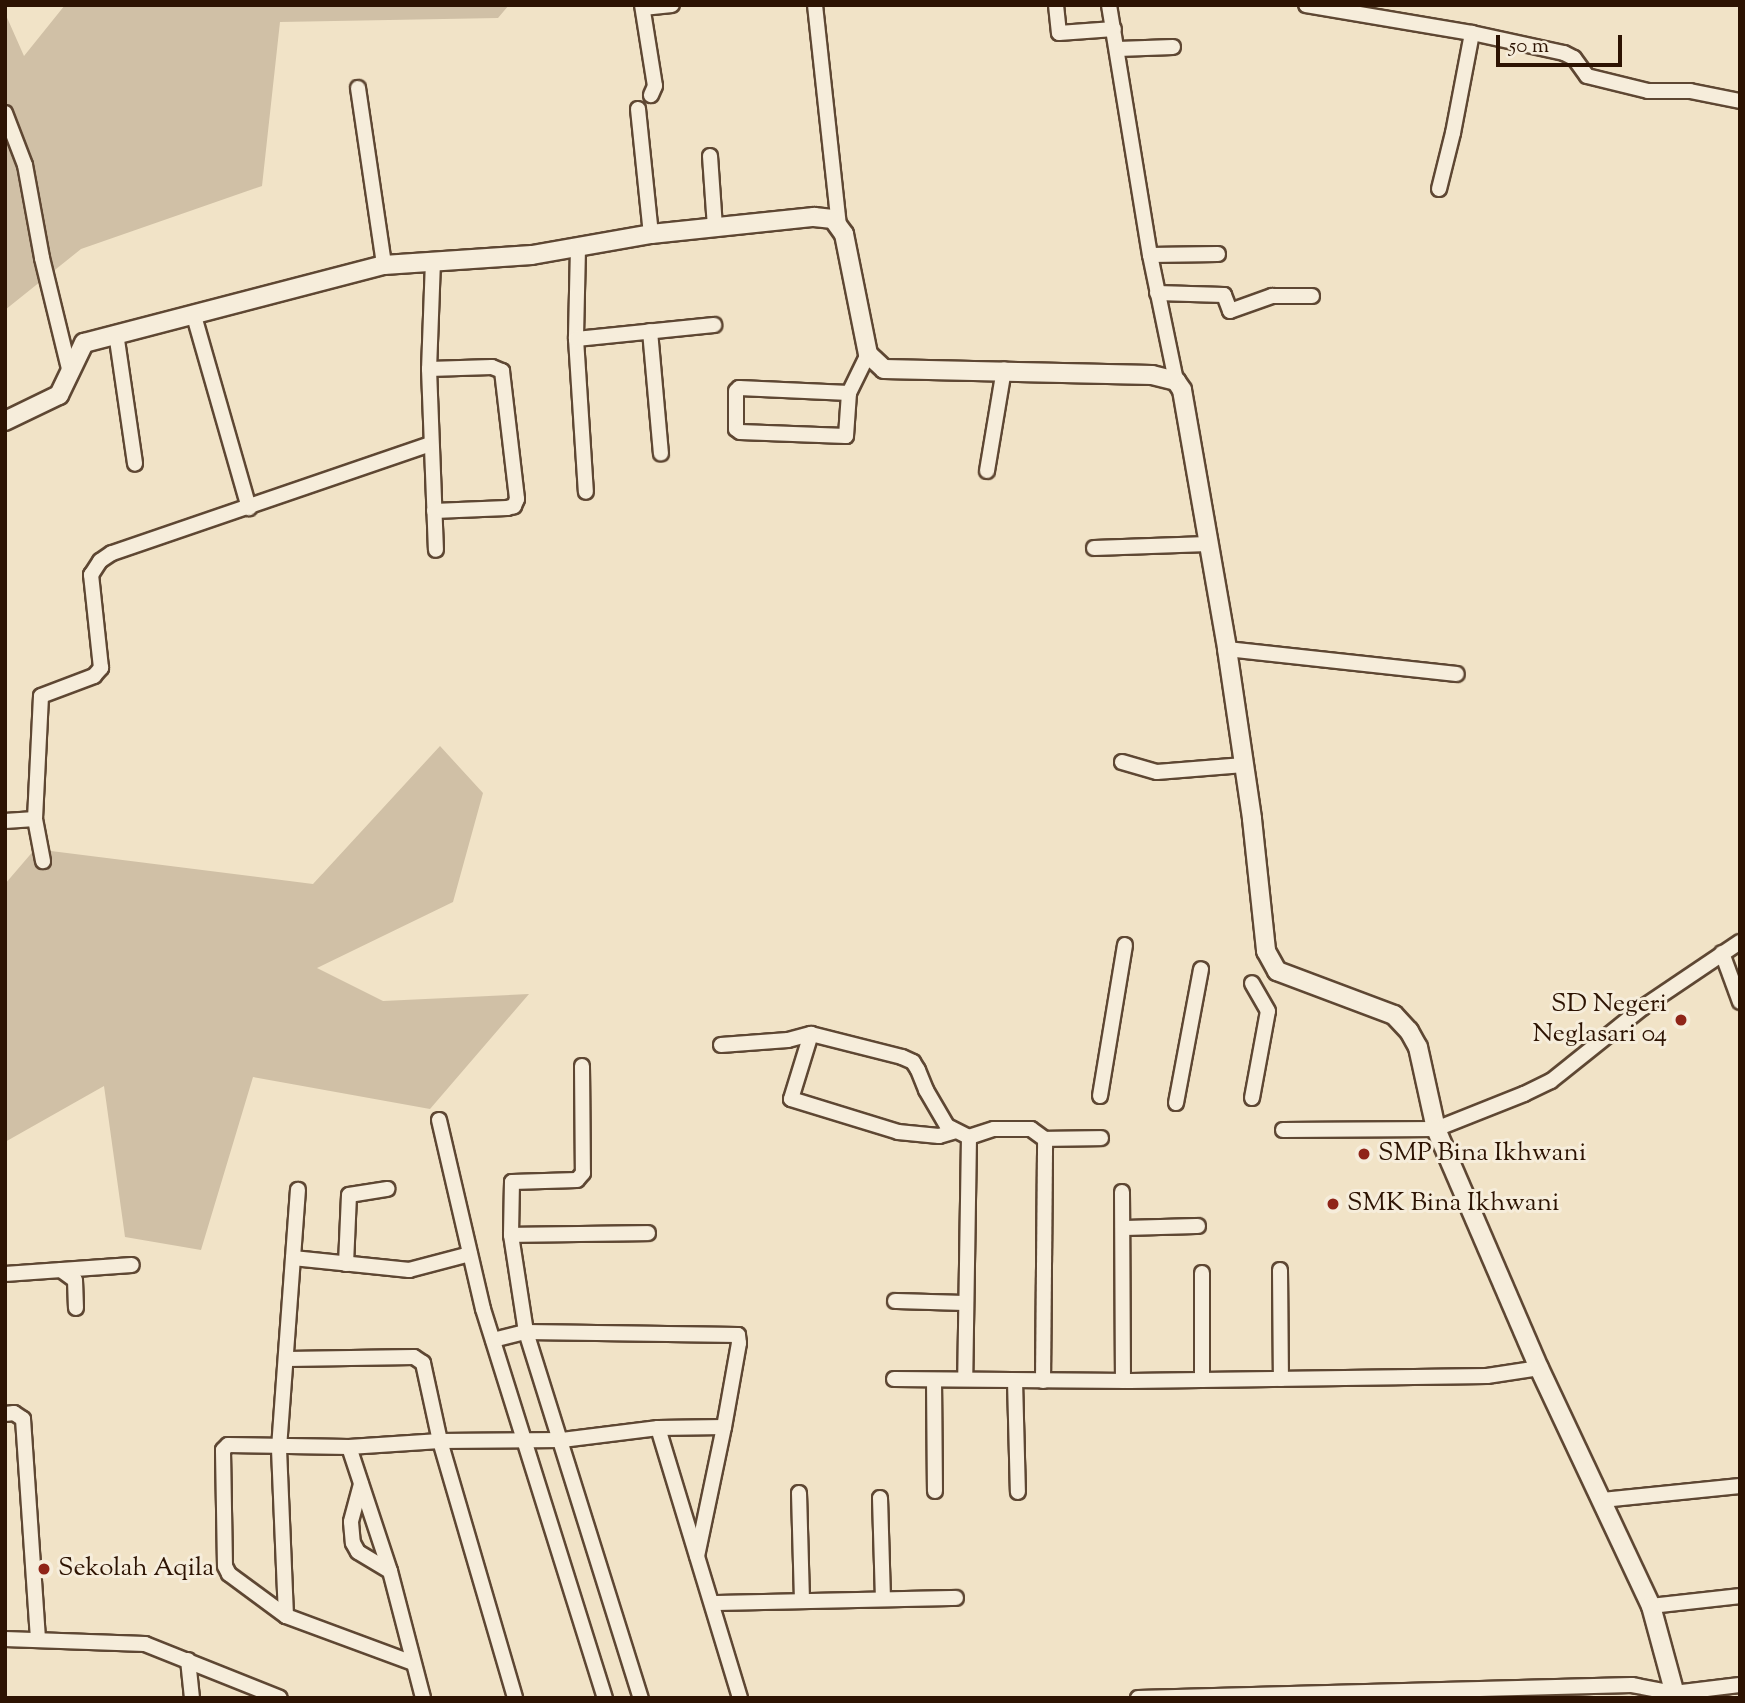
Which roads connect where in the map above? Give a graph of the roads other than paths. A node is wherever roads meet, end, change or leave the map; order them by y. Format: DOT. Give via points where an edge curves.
graph roads {
  1 [pos="672,5"];
  2 [pos="815,5"];
  3 [pos="1056,5"];
  4 [pos="1110,5"];
  5 [pos="1306,5"];
  6 [pos="643,7"];
  7 [pos="1114,29"];
  8 [pos="1472,33"];
  9 [pos="1173,47"];
  10 [pos="1118,49"];
  11 [pos="358,88"];
  12 [pos="651,95"];
  13 [pos="1740,101"];
  14 [pos="638,109"];
  15 [pos="5,113"];
  16 [pos="710,156"];
  17 [pos="1439,189"];
  18 [pos="839,225"];
  19 [pos="715,228"];
  20 [pos="651,234"];
  21 [pos="578,248"];
  22 [pos="1218,254"];
  23 [pos="1150,255"];
  24 [pos="433,261"];
  25 [pos="384,265"];
  26 [pos="1157,293"];
  27 [pos="1312,296"];
  28 [pos="194,316"];
  29 [pos="714,325"];
  30 [pos="650,331"];
  31 [pos="116,333"];
  32 [pos="576,339"];
  33 [pos="868,354"];
  34 [pos="429,369"];
  35 [pos="1004,369"];
  36 [pos="70,373"];
  37 [pos="1176,381"];
  38 [pos="849,393"];
  39 [pos="5,421"];
  40 [pos="431,444"];
  41 [pos="661,454"];
  42 [pos="135,464"];
  43 [pos="987,471"];
  44 [pos="586,492"];
  45 [pos="249,508"];
  46 [pos="434,511"];
  47 [pos="1208,544"];
  48 [pos="1094,548"];
  49 [pos="436,550"];
  50 [pos="1227,649"];
  51 [pos="1457,674"];
  52 [pos="1122,762"];
  53 [pos="1244,765"];
  54 [pos="35,819"];
  55 [pos="5,821"];
  56 [pos="43,861"];
  57 [pos="1740,943"];
  58 [pos="1125,945"];
  59 [pos="1722,953"];
  60 [pos="1201,970"];
  61 [pos="1252,983"];
  62 [pos="1740,1002"];
  63 [pos="811,1034"];
  64 [pos="721,1045"];
  65 [pos="582,1066"];
  66 [pos="1100,1096"];
  67 [pos="1252,1098"];
  68 [pos="1176,1103"];
  69 [pos="439,1120"];
  70 [pos="1436,1129"];
  71 [pos="1283,1130"];
  72 [pos="953,1132"];
  73 [pos="969,1137"];
  74 [pos="1101,1138"];
  75 [pos="1045,1139"];
  76 [pos="388,1189"];
  77 [pos="298,1190"];
  78 [pos="1122,1192"];
  79 [pos="1198,1226"];
  80 [pos="1122,1228"];
  81 [pos="648,1233"];
  82 [pos="511,1236"];
  83 [pos="470,1254"];
  84 [pos="293,1258"];
  85 [pos="346,1264"];
  86 [pos="132,1265"];
  87 [pos="61,1270"];
  88 [pos="1280,1270"];
  89 [pos="1202,1273"];
  90 [pos="5,1274"];
  91 [pos="895,1301"];
  92 [pos="966,1303"];
  93 [pos="76,1308"];
  94 [pos="526,1332"];
  95 [pos="493,1340"];
  96 [pos="287,1359"];
  97 [pos="1539,1368"];
  98 [pos="894,1379"];
  99 [pos="1281,1379"];
  100 [pos="934,1380"];
  101 [pos="965,1380"];
  102 [pos="1202,1380"];
  103 [pos="1015,1381"];
  104 [pos="1043,1381"];
  105 [pos="1123,1381"];
  106 [pos="5,1414"];
  107 [pos="724,1427"];
  108 [pos="658,1428"];
  109 [pos="522,1440"];
  110 [pos="562,1440"];
  111 [pos="440,1441"];
  112 [pos="349,1447"];
  113 [pos="279,1448"];
  114 [pos="361,1482"];
  115 [pos="1740,1486"];
  116 [pos="935,1491"];
  117 [pos="1018,1492"];
  118 [pos="799,1493"];
  119 [pos="880,1498"];
  120 [pos="1602,1500"];
  121 [pos="697,1556"];
  122 [pos="390,1571"];
  123 [pos="1740,1596"];
  124 [pos="956,1598"];
  125 [pos="883,1599"];
  126 [pos="802,1601"];
  127 [pos="712,1603"];
  128 [pos="1651,1606"];
  129 [pos="286,1616"];
  130 [pos="5,1639"];
  131 [pos="38,1639"];
  132 [pos="188,1660"];
  133 [pos="413,1663"];
  134 [pos="1740,1685"];
  135 [pos="1675,1696"];
  136 [pos="192,1698"];
  137 [pos="280,1698"];
  138 [pos="423,1698"];
  139 [pos="516,1698"];
  140 [pos="605,1698"];
  141 [pos="641,1698"];
  142 [pos="740,1698"];
  143 [pos="1138,1698"];
  1 -- 6 [label="street"];
  2 -- 18 [label="street"];
  3 -- 7 [label="street" via="1059,33"];
  4 -- 7 [label="street"];
  5 -- 8 [label="street"];
  6 -- 12 [label="street" via="655,86"];
  7 -- 10 [label="street"];
  8 -- 13 [label="street" via="1570,55 1587,76 1648,91 1690,91"];
  8 -- 17 [label="street"];
  9 -- 10 [label="street"];
  10 -- 23 [label="street"];
  11 -- 25 [label="street"];
  14 -- 20 [label="street"];
  15 -- 36 [label="street" via="24,165"];
  16 -- 19 [label="street"];
  18 -- 19 [label="street" via="833,219 814,217"];
  18 -- 33 [label="street"];
  19 -- 20 [label="street"];
  20 -- 21 [label="street"];
  21 -- 24 [label="street" via="506,258"];
  21 -- 32 [label="street"];
  22 -- 23 [label="street"];
  23 -- 26 [label="street"];
  24 -- 25 [label="street"];
  24 -- 34 [label="street"];
  25 -- 28 [label="street"];
  26 -- 27 [label="street" via="1224,295 1230,312 1272,296"];
  26 -- 37 [label="street"];
  28 -- 31 [label="street"];
  28 -- 45 [label="street"];
  29 -- 30 [label="street"];
  30 -- 32 [label="street"];
  30 -- 41 [label="street"];
  31 -- 36 [label="street" via="80,347"];
  31 -- 42 [label="street"];
  32 -- 44 [label="street"];
  33 -- 35 [label="street" via="877,365 892,370"];
  33 -- 38 [label="street"];
  34 -- 40 [label="street"];
  34 -- 46 [label="street" via="492,367 502,371 517,499 507,508"];
  35 -- 37 [label="street" via="1152,375"];
  35 -- 43 [label="street"];
  36 -- 39 [label="street" via="60,395"];
  37 -- 47 [label="street" via="1182,390"];
  38 -- 38 [label="street" via="737,389 736,429 846,436"];
  40 -- 45 [label="street"];
  40 -- 46 [label="street"];
  45 -- 54 [label="street" via="112,553 93,569 101,668 94,676 40,697"];
  46 -- 49 [label="street"];
  47 -- 48 [label="street"];
  47 -- 50 [label="street"];
  50 -- 51 [label="street"];
  50 -- 53 [label="street"];
  52 -- 53 [label="street" via="1157,772"];
  53 -- 70 [label="street" via="1269,959 1277,971 1394,1015 1418,1047"];
  54 -- 55 [label="street"];
  54 -- 56 [label="street"];
  57 -- 59 [label="street"];
  58 -- 66 [label="street"];
  59 -- 62 [label="street"];
  59 -- 70 [label="street" via="1642,1008 1550,1081"];
  60 -- 68 [label="street"];
  61 -- 67 [label="street" via="1268,1011"];
  63 -- 64 [label="street"];
  63 -- 72 [label="street" via="912,1062"];
  63 -- 72 [label="street" via="791,1099 898,1132 939,1136"];
  65 -- 82 [label="street" via="583,1173 577,1180 512,1182"];
  69 -- 83 [label="street"];
  70 -- 71 [label="street"];
  70 -- 97 [label="street"];
  72 -- 73 [label="street"];
  73 -- 75 [label="street" via="994,1129 1031,1129"];
  73 -- 92 [label="street"];
  74 -- 75 [label="street"];
  75 -- 104 [label="street"];
  76 -- 85 [label="street" via="349,1195"];
  77 -- 84 [label="street"];
  78 -- 80 [label="street"];
  79 -- 80 [label="street"];
  80 -- 105 [label="street"];
  81 -- 82 [label="street"];
  82 -- 94 [label="street"];
  83 -- 85 [label="street" via="409,1269"];
  83 -- 95 [label="street"];
  84 -- 85 [label="street"];
  84 -- 96 [label="street"];
  86 -- 87 [label="street"];
  87 -- 90 [label="street"];
  87 -- 93 [label="street" via="75,1280"];
  88 -- 99 [label="street"];
  89 -- 102 [label="street"];
  91 -- 92 [label="street"];
  92 -- 101 [label="street"];
  94 -- 95 [label="street"];
  94 -- 107 [label="street" via="736,1334 739,1343"];
  94 -- 110 [label="street"];
  95 -- 109 [label="street"];
  96 -- 111 [label="street" via="419,1359"];
  96 -- 113 [label="street"];
  97 -- 99 [label="street" via="1487,1376"];
  97 -- 120 [label="street"];
  98 -- 100 [label="street"];
  99 -- 102 [label="street"];
  100 -- 101 [label="street"];
  100 -- 116 [label="street"];
  101 -- 103 [label="street"];
  102 -- 105 [label="street"];
  103 -- 104 [label="street"];
  103 -- 117 [label="street"];
  104 -- 105 [label="street"];
  106 -- 131 [label="street" via="23,1419"];
  107 -- 108 [label="street"];
  107 -- 121 [label="street"];
  108 -- 110 [label="street"];
  108 -- 121 [label="street"];
  109 -- 110 [label="street"];
  109 -- 111 [label="street"];
  109 -- 140 [label="street"];
  110 -- 141 [label="street"];
  111 -- 112 [label="street"];
  111 -- 139 [label="street"];
  112 -- 113 [label="street"];
  112 -- 114 [label="street"];
  113 -- 129 [label="street"];
  113 -- 129 [label="street" via="228,1446 223,1450 225,1566 229,1574"];
  114 -- 122 [label="street"];
  114 -- 122 [label="street" via="351,1522 353,1543 358,1552"];
  115 -- 120 [label="street"];
  118 -- 126 [label="street"];
  119 -- 125 [label="street"];
  120 -- 128 [label="street"];
  121 -- 127 [label="street"];
  122 -- 133 [label="street"];
  123 -- 128 [label="street"];
  124 -- 125 [label="street"];
  125 -- 126 [label="street"];
  126 -- 127 [label="street"];
  127 -- 142 [label="street"];
  128 -- 135 [label="street"];
  129 -- 133 [label="street"];
  130 -- 131 [label="street"];
  131 -- 132 [label="street" via="145,1644"];
  132 -- 136 [label="street"];
  132 -- 137 [label="street"];
  133 -- 138 [label="street"];
  134 -- 135 [label="street"];
  135 -- 143 [label="street" via="1632,1685"];
}
